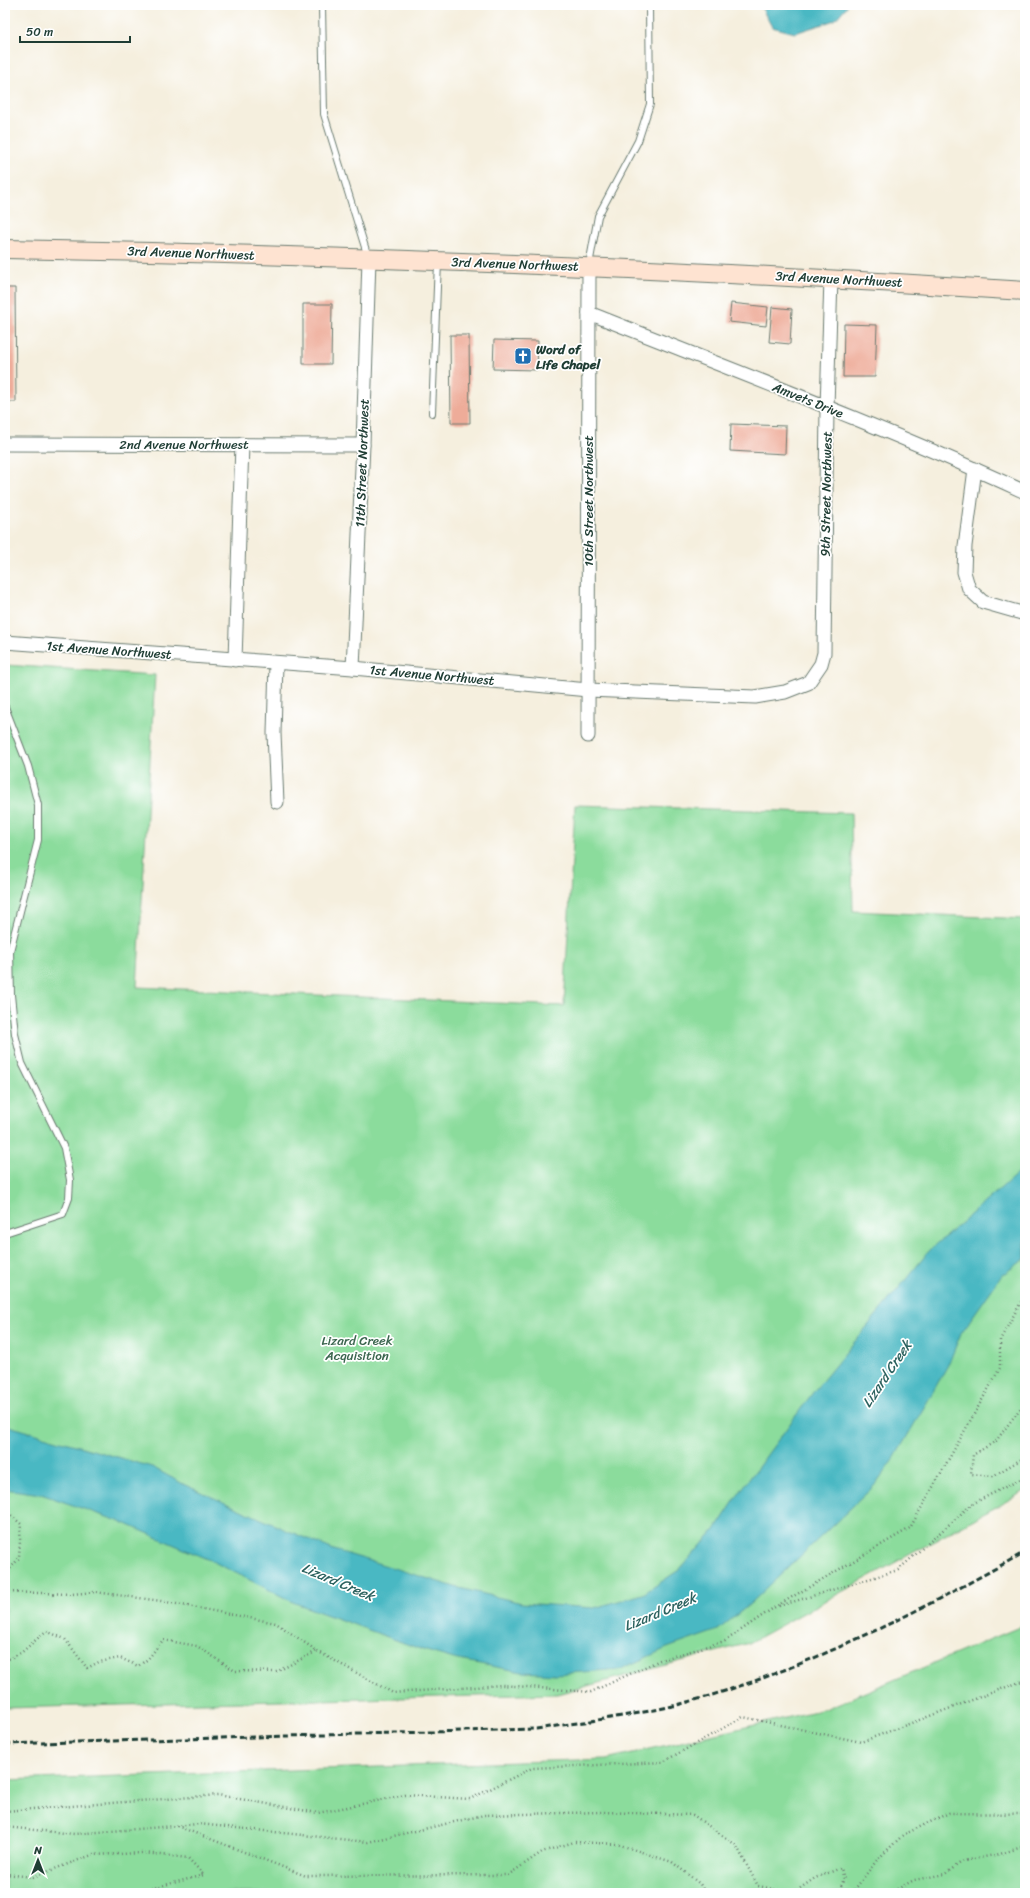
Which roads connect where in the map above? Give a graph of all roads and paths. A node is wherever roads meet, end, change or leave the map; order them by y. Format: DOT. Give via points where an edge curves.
graph roads {
  1 [pos="322,5"];
  2 [pos="649,5"];
  3 [pos="5,249"];
  4 [pos="369,259"];
  5 [pos="438,262"];
  6 [pos="589,266"];
  7 [pos="831,278"];
  8 [pos="1025,291"];
  9 [pos="589,313"];
  10 [pos="827,407"];
  11 [pos="432,414"];
  12 [pos="5,444"];
  13 [pos="242,444"];
  14 [pos="364,445"];
  15 [pos="975,469"];
  16 [pos="1025,492"];
  17 [pos="1025,614"];
  18 [pos="825,638"];
  19 [pos="5,642"];
  20 [pos="235,660"];
  21 [pos="276,662"];
  22 [pos="354,668"];
  23 [pos="588,690"];
  24 [pos="5,707"];
  25 [pos="588,736"];
  26 [pos="277,802"];
  27 [pos="5,1233"];
  28 [pos="1025,1295"];
  29 [pos="1025,1402"];
  30 [pos="1025,1457"];
  31 [pos="1025,1477"];
  32 [pos="5,1510"];
  33 [pos="5,1575"];
  34 [pos="5,1592"];
  35 [pos="775,1607"];
  36 [pos="317,1651"];
  37 [pos="5,1661"];
  38 [pos="1025,1680"];
  39 [pos="5,1811"];
  40 [pos="1025,1814"];
  41 [pos="176,1826"];
  42 [pos="5,1827"];
  43 [pos="1025,1846"];
  44 [pos="5,1874"];
  45 [pos="133,1893"];
  46 [pos="233,1893"];
  47 [pos="242,1893"];
  48 [pos="705,1893"];
  49 [pos="838,1893"];
  50 [pos="852,1893"];
  51 [pos="890,1893"];
  1 -- 4 [label="lane" via="324,114"];
  2 -- 6 [label="lane" via="650,104 638,141 598,216"];
  3 -- 4 [label="main road, 3rd Avenue Northwest"];
  4 -- 5 [label="main road, 3rd Avenue Northwest"];
  4 -- 14 [label="street, 11th Street Northwest"];
  5 -- 6 [label="main road, 3rd Avenue Northwest"];
  5 -- 11 [label="lane"];
  6 -- 7 [label="main road, 3rd Avenue Northwest"];
  6 -- 9 [label="street, 10th Street Northwest"];
  7 -- 8 [label="main road, 3rd Avenue Northwest"];
  7 -- 10 [label="street, 9th Street Northwest"];
  9 -- 10 [label="street, Amvets Drive"];
  9 -- 23 [label="street, 10th Street Northwest"];
  10 -- 15 [label="street, Amvets Drive"];
  10 -- 18 [label="street, 9th Street Northwest"];
  12 -- 13 [label="street, 2nd Avenue Northwest"];
  13 -- 14 [label="street, 2nd Avenue Northwest"];
  13 -- 20 [label="street"];
  14 -- 22 [label="street, 11th Street Northwest"];
  15 -- 16 [label="street, Amvets Drive"];
  15 -- 17 [label="street" via="965,546 964,572 968,589 983,602"];
  18 -- 23 [label="street, 1st Avenue Northwest" via="824,653 816,674 808,683 785,692 755,697"];
  19 -- 20 [label="street, 1st Avenue Northwest"];
  20 -- 21 [label="street, 1st Avenue Northwest"];
  21 -- 22 [label="street, 1st Avenue Northwest"];
  21 -- 26 [label="street" via="274,733"];
  22 -- 23 [label="street, 1st Avenue Northwest"];
  23 -- 25 [label="street, 10th Street Northwest"];
  24 -- 27 [label="lane" via="28,766 38,805 38,840 10,951 15,1034 22,1063 64,1148 70,1180 69,1198 63,1214"];
  28 -- 35 [label="path" via="1000,1340 1000,1368 910,1528"];
  29 -- 30 [label="path" via="996,1441 973,1455 971,1474 993,1476"];
  31 -- 35 [label="path" via="972,1504 898,1570"];
  32 -- 33 [label="path" via="21,1524 19,1558"];
  34 -- 36 [label="path" via="95,1592 230,1614 276,1623"];
  35 -- 36 [label="path" via="726,1641 660,1660 591,1692 502,1685 393,1693"];
  36 -- 37 [label="path" via="276,1672 235,1671 197,1646 163,1640 138,1666 120,1658 99,1662 87,1668 65,1639 46,1631 22,1652"];
  38 -- 39 [label="path" via="860,1742 743,1717 663,1762 532,1768 470,1799 405,1795 318,1813 218,1795"];
  40 -- 50 [label="path" via="949,1813 903,1835 877,1860"];
  41 -- 42 [label="path" via="74,1834"];
  41 -- 48 [label="path" via="306,1876 508,1875 542,1852 574,1842 617,1844 672,1862 700,1884"];
  41 -- 49 [label="path" via="199,1824 368,1842 484,1815 602,1812 693,1815 736,1845 758,1886 793,1893 815,1878 841,1868 844,1879"];
  43 -- 51 [label="path" via="963,1861 945,1874 914,1880"];
  44 -- 45 [label="path" via="33,1877 92,1855 144,1853 188,1858 204,1875"];
  46 -- 47 [label="path" via="241,1890"];
}
